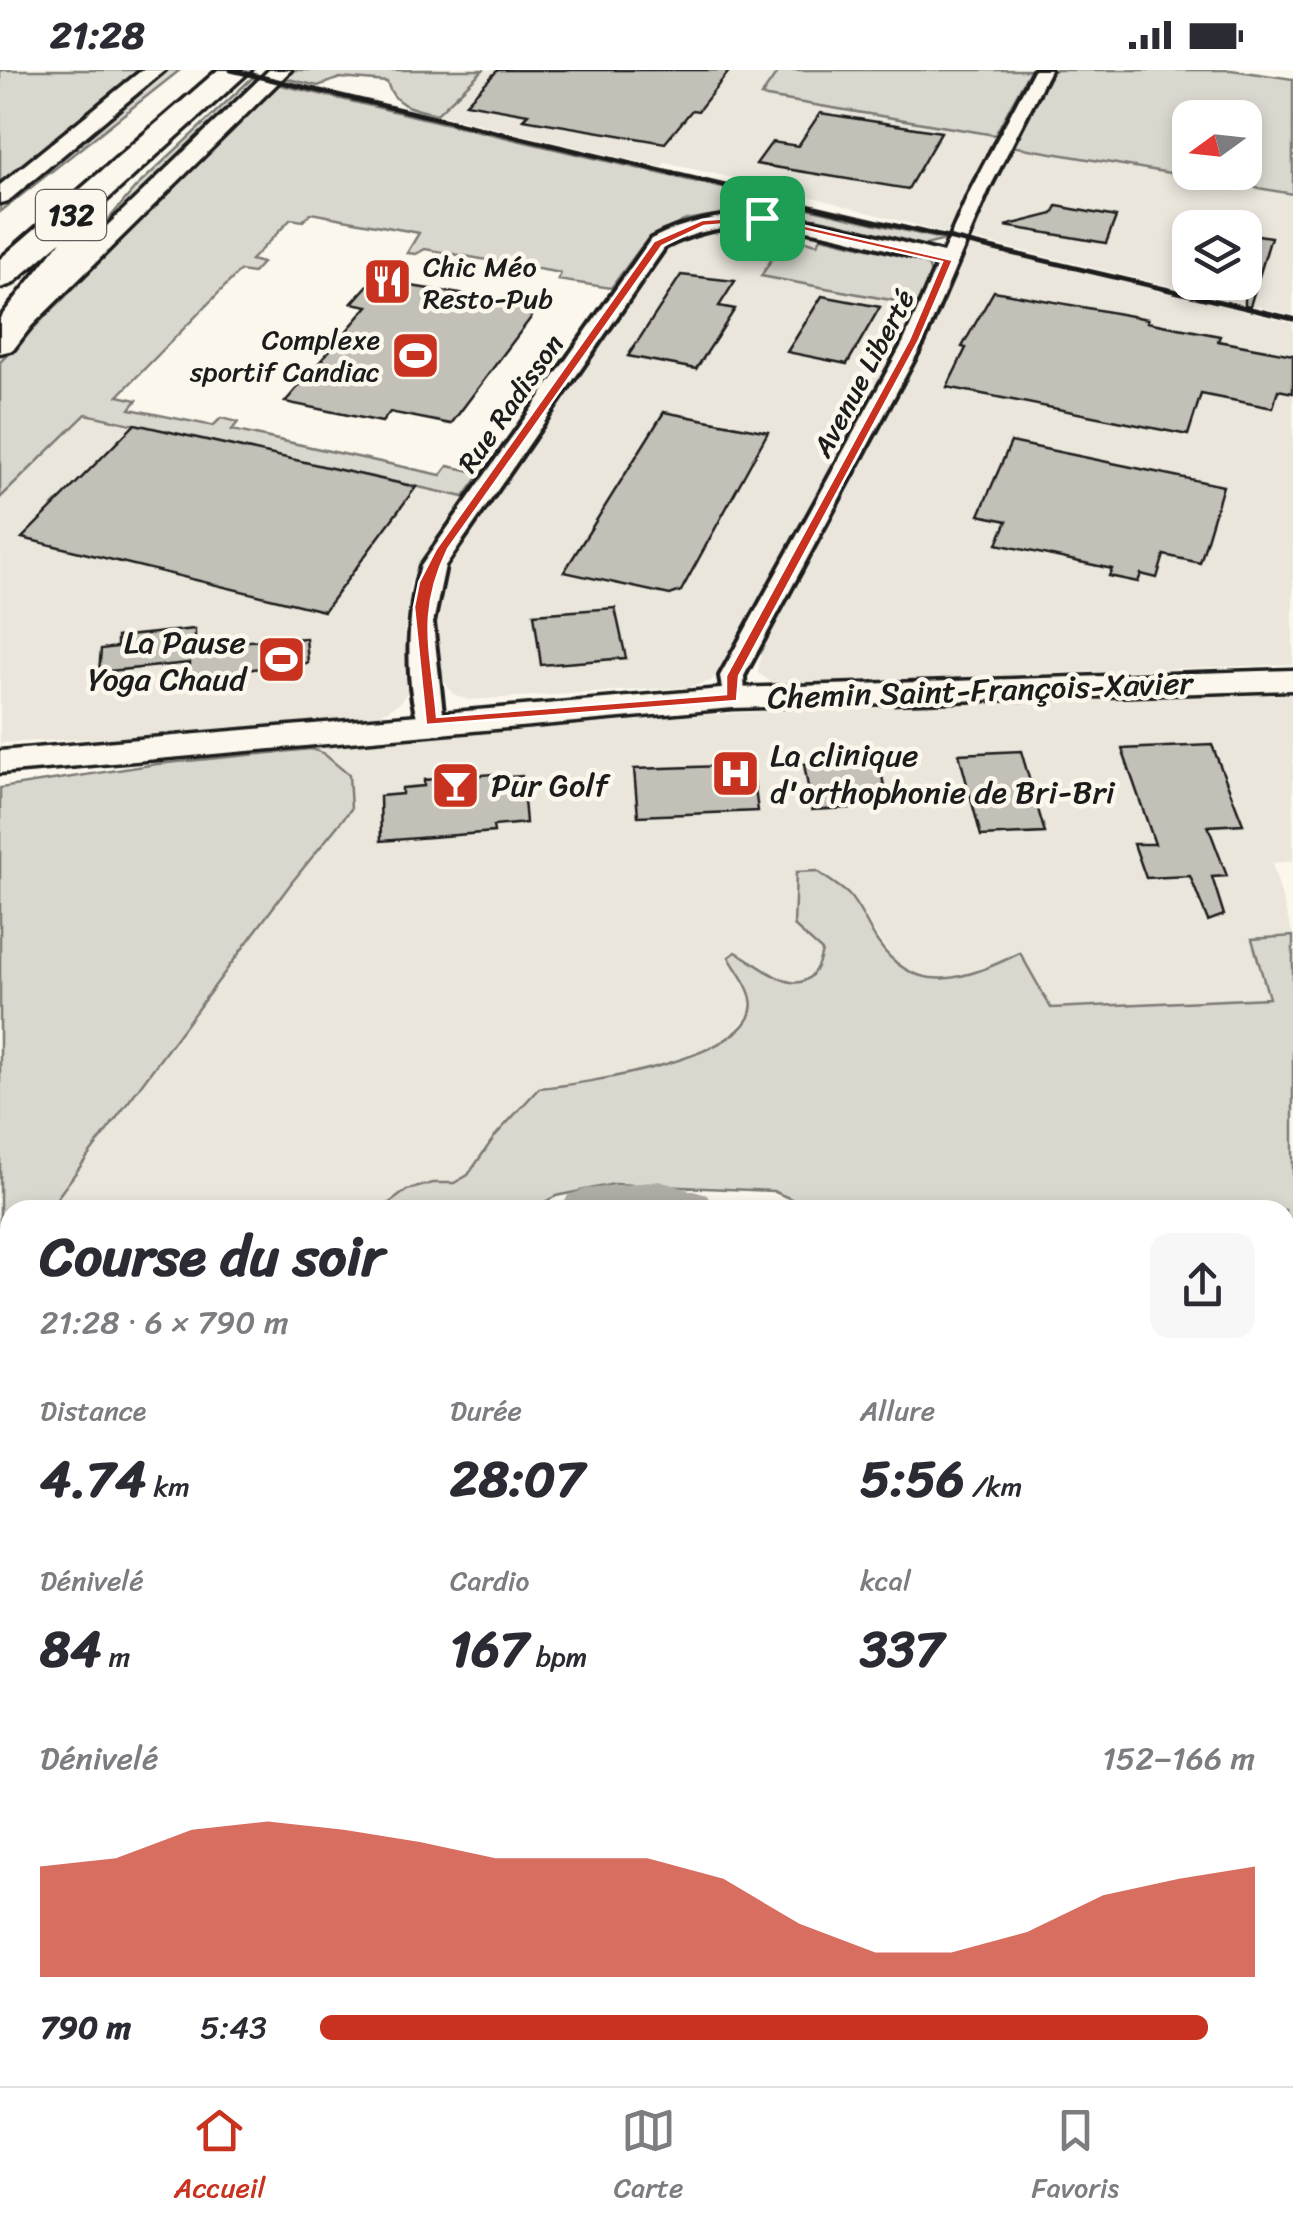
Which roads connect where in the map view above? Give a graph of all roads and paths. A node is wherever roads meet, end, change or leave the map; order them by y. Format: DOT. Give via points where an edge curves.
graph roads {
  1 [pos="155,70"];
  2 [pos="201,70"];
  3 [pos="236,70"];
  4 [pos="282,70"];
  5 [pos="1042,70"];
  6 [pos="142,152"];
  7 [pos="0,196"];
  8 [pos="53,197"];
  9 [pos="0,229"];
  10 [pos="0,242"];
  11 [pos="948,260"];
  12 [pos="0,277"];
  13 [pos="0,343"];
  14 [pos="1293,680"];
  15 [pos="732,698"];
  16 [pos="431,722"];
  17 [pos="130,752"];
  18 [pos="0,762"];
  19 [pos="0,776"];
  1 -- 7 [label="street"];
  2 -- 8 [label="highway, 132"];
  3 -- 6 [label="highway, 132"];
  4 -- 13 [label="street"];
  5 -- 11 [label="street, Avenue Liberté"];
  6 -- 12 [label="highway, 132"];
  6 -- 13 [label="highway"];
  8 -- 9 [label="highway"];
  8 -- 10 [label="highway, 132"];
  11 -- 15 [label="street, Avenue Liberté" via="914,340 732,676"];
  11 -- 16 [label="street, Rue Radisson" via="762,218 702,223 658,244 432,566 420,624"];
  14 -- 15 [label="street, Chemin Saint-François-Xavier"];
  15 -- 16 [label="street, Chemin Saint-François-Xavier"];
  16 -- 17 [label="street, Chemin Saint-François-Xavier"];
  17 -- 18 [label="street, Chemin Saint-François-Xavier"];
  17 -- 19 [label="street, Chemin Saint-François-Xavier"];
}
